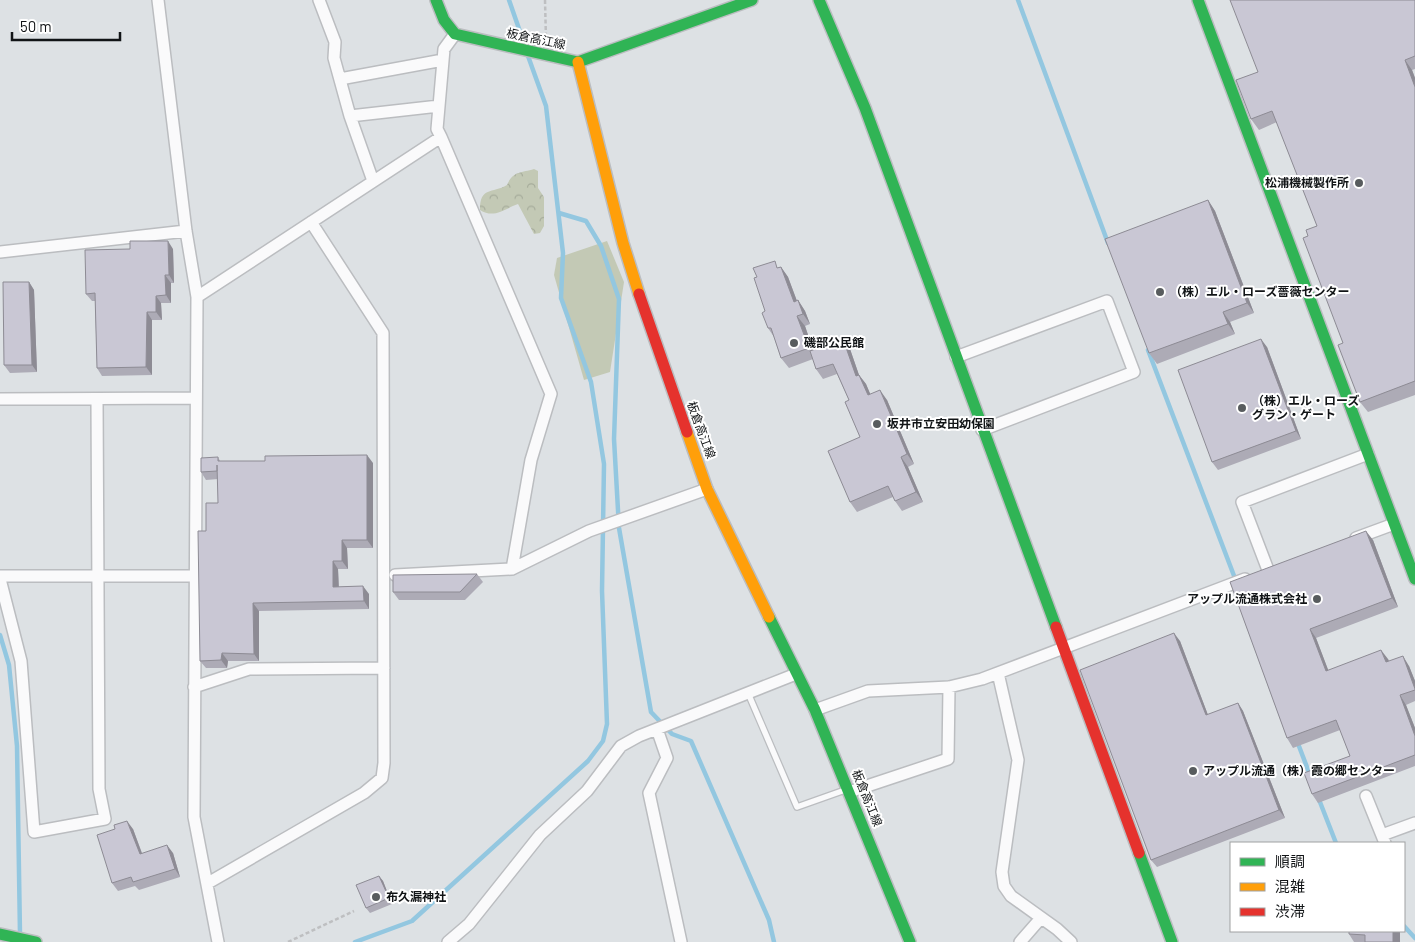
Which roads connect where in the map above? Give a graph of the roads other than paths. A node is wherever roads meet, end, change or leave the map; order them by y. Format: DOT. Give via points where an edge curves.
graph roads {
  1 [pos="158,0"];
  2 [pos="319,0"];
  3 [pos="436,0"];
  4 [pos="752,0"];
  5 [pos="819,0"];
  6 [pos="1198,0"];
  7 [pos="454,34"];
  8 [pos="443,60"];
  9 [pos="578,62"];
  10 [pos="340,79"];
  11 [pos="439,106"];
  12 [pos="350,116"];
  13 [pos="441,137"];
  14 [pos="373,181"];
  15 [pos="311,222"];
  16 [pos="186,231"];
  17 [pos="0,252"];
  18 [pos="196,297"];
  19 [pos="956,357"];
  20 [pos="196,398"];
  21 [pos="0,399"];
  22 [pos="97,399"];
  23 [pos="982,430"];
  24 [pos="1368,454"];
  25 [pos="707,489"];
  26 [pos="1394,524"];
  27 [pos="1349,540"];
  28 [pos="512,569"];
  29 [pos="98,576"];
  30 [pos="195,576"];
  31 [pos="384,576"];
  32 [pos="0,578"];
  33 [pos="1415,579"];
  34 [pos="1063,650"];
  35 [pos="384,668"];
  36 [pos="998,673"];
  37 [pos="796,674"];
  38 [pos="194,687"];
  39 [pos="949,687"];
  40 [pos="748,693"];
  41 [pos="815,710"];
  42 [pos="657,729"];
  43 [pos="849,790"];
  44 [pos="1366,796"];
  45 [pos="1415,823"];
  46 [pos="1383,839"];
  47 [pos="208,883"];
  48 [pos="1041,918"];
  49 [pos="6,937"];
  50 [pos="36,942"];
  51 [pos="218,942"];
  52 [pos="448,942"];
  53 [pos="681,942"];
  54 [pos="910,942"];
  55 [pos="1020,942"];
  56 [pos="1071,942"];
  57 [pos="1172,942"];
  1 -- 16 [label="street"];
  2 -- 10 [label="street" via="334,42 334,58"];
  3 -- 7 [label="street"];
  4 -- 9 [label="street"];
  5 -- 19 [label="street" via="865,108"];
  6 -- 24 [label="street"];
  7 -- 8 [label="street" via="444,49"];
  7 -- 9 [label="street, 板倉高江線"];
  8 -- 10 [label="street"];
  8 -- 11 [label="street"];
  9 -- 25 [label="street, 板倉高江線" via="623,243"];
  10 -- 12 [label="street"];
  11 -- 12 [label="street"];
  11 -- 13 [label="street"];
  12 -- 14 [label="street"];
  13 -- 14 [label="street"];
  13 -- 28 [label="street" via="552,394 531,460"];
  14 -- 15 [label="street"];
  15 -- 18 [label="street"];
  15 -- 31 [label="street" via="383,333"];
  16 -- 17 [label="street"];
  16 -- 18 [label="street"];
  18 -- 20 [label="street"];
  19 -- 23 [label="street"];
  19 -- 23 [label="street" via="1107,301 1134,372"];
  20 -- 22 [label="street"];
  20 -- 30 [label="street"];
  21 -- 22 [label="street"];
  22 -- 29 [label="street"];
  23 -- 34 [label="street"];
  24 -- 26 [label="street"];
  24 -- 34 [label="street" via="1242,502 1272,569"];
  25 -- 28 [label="street" via="589,531"];
  25 -- 37 [label="street, 板倉高江線"];
  26 -- 27 [label="street"];
  26 -- 33 [label="street"];
  28 -- 31 [label="street"];
  29 -- 30 [label="street"];
  29 -- 32 [label="street"];
  29 -- 32 [label="street" via="99,789 106,818 34,832 20,660"];
  30 -- 38 [label="street"];
  31 -- 35 [label="street"];
  34 -- 36 [label="street"];
  34 -- 57 [label="street"];
  35 -- 38 [label="street" via="249,669"];
  35 -- 47 [label="street" via="382,778 364,793"];
  36 -- 39 [label="street"];
  36 -- 48 [label="street" via="1018,760 1002,872 1004,886 1011,896"];
  37 -- 40 [label="street"];
  37 -- 41 [label="street, 板倉高江線"];
  38 -- 47 [label="street" via="194,816"];
  39 -- 41 [label="street" via="868,691"];
  39 -- 43 [label="street" via="948,759"];
  40 -- 42 [label="street"];
  40 -- 43 [label="lane" via="796,807"];
  41 -- 43 [label="street, 板倉高江線"];
  42 -- 52 [label="street" via="621,746 587,791 540,835 469,924"];
  42 -- 53 [label="street" via="667,758 649,793"];
  43 -- 54 [label="street, 板倉高江線"];
  44 -- 46 [label="street"];
  45 -- 46 [label="street"];
  47 -- 51 [label="street"];
  48 -- 55 [label="street"];
  48 -- 56 [label="street"];
  49 -- 50 [label="street"];
}
